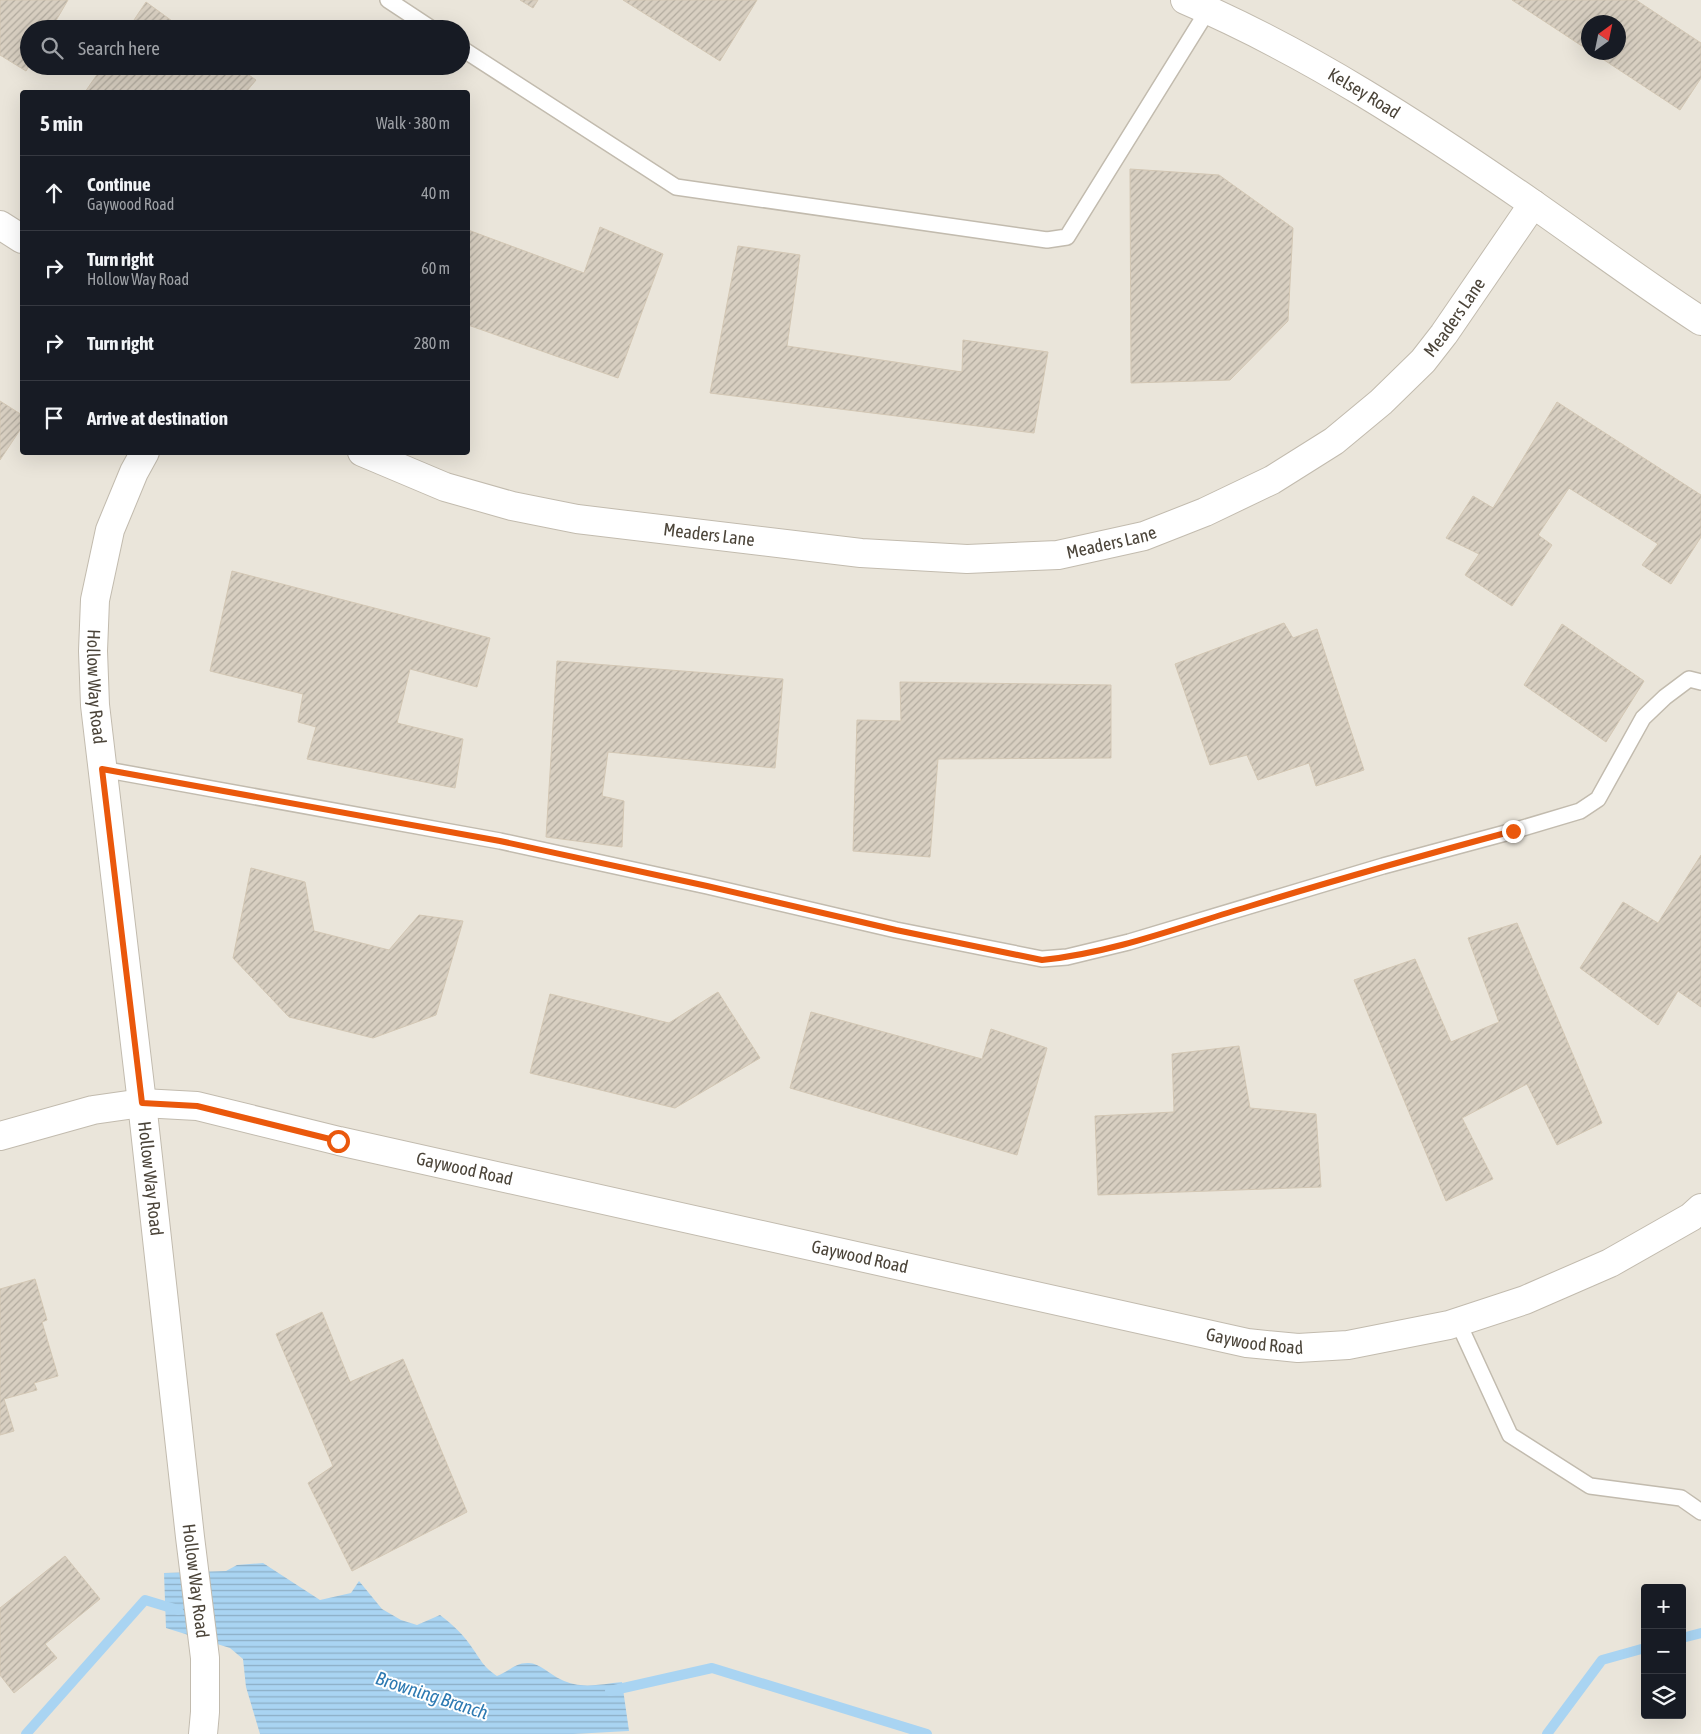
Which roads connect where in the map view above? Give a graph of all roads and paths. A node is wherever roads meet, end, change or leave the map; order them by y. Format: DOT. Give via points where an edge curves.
graph roads {
  1 [pos="388,0"];
  2 [pos="1197,5"];
  3 [pos="418,20"];
  4 [pos="470,54"];
  5 [pos="1533,204"];
  6 [pos="0,224"];
  7 [pos="20,238"];
  8 [pos="1701,321"];
  9 [pos="143,455"];
  10 [pos="369,455"];
  11 [pos="1701,682"];
  12 [pos="102,769"];
  13 [pos="142,1103"];
  14 [pos="0,1136"];
  15 [pos="1701,1208"];
  16 [pos="1458,1322"];
  17 [pos="1701,1512"];
  18 [pos="203,1734"];
  1 -- 3 [label="lane"];
  2 -- 4 [label="lane" via="1066,237 1047,240 676,187"];
  2 -- 5 [label="street, Kelsey Road" via="1311,63 1400,115"];
  5 -- 8 [label="street"];
  5 -- 10 [label="street, Meaders Lane" via="1423,361 1334,441 1272,480 1205,512 1144,536 1058,555 967,559 861,552 577,519 512,506 445,487"];
  6 -- 7 [label="street"];
  9 -- 12 [label="street, Hollow Way Road" via="110,530 95,600 95,705"];
  11 -- 12 [label="lane" via="1688,679 1643,718 1598,799 1580,811 1129,942 1042,960 500,841"];
  12 -- 13 [label="street, Hollow Way Road"];
  13 -- 14 [label="street, Gaywood Road" via="93,1110"];
  13 -- 16 [label="street, Gaywood Road" via="197,1106 338,1141 1247,1343 1298,1348 1348,1344"];
  13 -- 18 [label="street, Hollow Way Road" via="206,1658"];
  15 -- 16 [label="street, Gaywood Road" via="1610,1264 1525,1300"];
  16 -- 17 [label="lane" via="1510,1435 1590,1486 1681,1498"];
}
